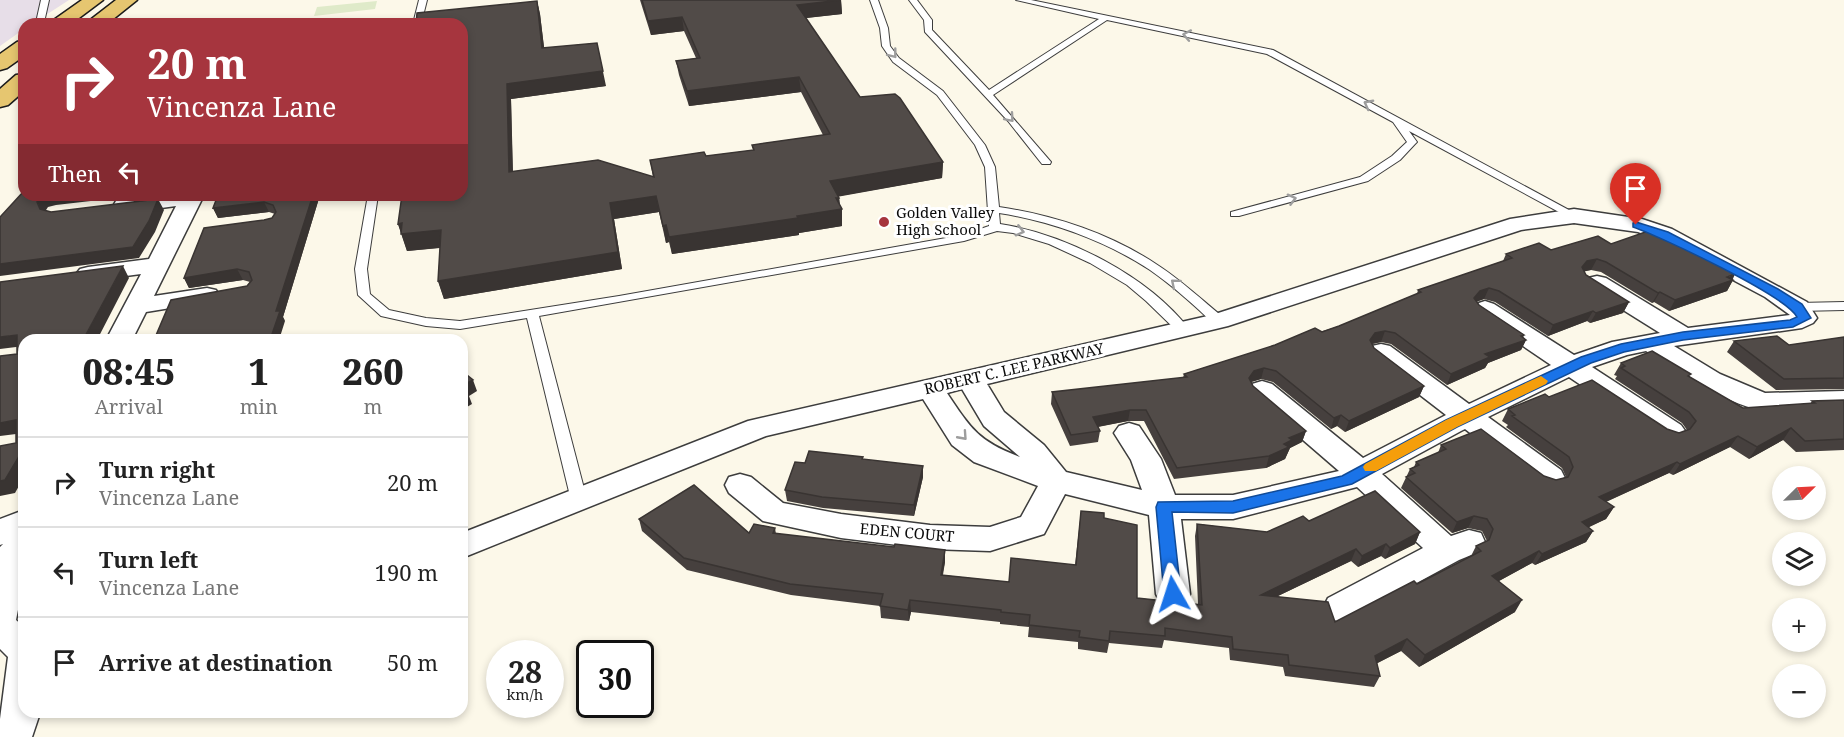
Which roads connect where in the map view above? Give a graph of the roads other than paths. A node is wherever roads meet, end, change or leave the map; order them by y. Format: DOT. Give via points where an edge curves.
graph roads {
  1 [pos="45,0"];
  2 [pos="94,0"];
  3 [pos="128,0"];
  4 [pos="423,0"];
  5 [pos="874,0"];
  6 [pos="913,0"];
  7 [pos="1020,0"];
  8 [pos="40,18"];
  9 [pos="67,18"];
  10 [pos="103,18"];
  11 [pos="418,18"];
  12 [pos="1104,19"];
  13 [pos="18,50"];
  14 [pos="0,64"];
  15 [pos="18,85"];
  16 [pos="988,94"];
  17 [pos="0,100"];
  18 [pos="1394,118"];
  19 [pos="1412,142"];
  20 [pos="1456,151"];
  21 [pos="1046,162"];
  22 [pos="157,201"];
  23 [pos="191,201"];
  24 [pos="371,201"];
  25 [pos="102,209"];
  26 [pos="993,209"];
  27 [pos="1235,214"];
  28 [pos="1574,216"];
  29 [pos="995,227"];
  30 [pos="158,265"];
  31 [pos="64,276"];
  32 [pos="1591,279"];
  33 [pos="231,291"];
  34 [pos="137,306"];
  35 [pos="1844,306"];
  36 [pos="1798,307"];
  37 [pos="1485,309"];
  38 [pos="532,315"];
  39 [pos="1219,321"];
  40 [pos="1183,329"];
  41 [pos="122,334"];
  42 [pos="1683,336"];
  43 [pos="1651,343"];
  44 [pos="1381,352"];
  45 [pos="1572,366"];
  46 [pos="970,379"];
  47 [pos="930,388"];
  48 [pos="1262,390"];
  49 [pos="1844,400"];
  50 [pos="1468,416"];
  51 [pos="1671,432"];
  52 [pos="1129,433"];
  53 [pos="1361,472"];
  54 [pos="1550,478"];
  55 [pos="1056,480"];
  56 [pos="740,485"];
  57 [pos="579,500"];
  58 [pos="1164,507"];
  59 [pos="18,525"];
  60 [pos="0,533"];
  61 [pos="468,544"];
  62 [pos="18,549"];
  63 [pos="1173,594"];
  64 [pos="1340,608"];
  65 [pos="0,618"];
  66 [pos="0,627"];
  67 [pos="18,644"];
  68 [pos="18,706"];
  69 [pos="16,722"];
  1 -- 8 [label="lane"];
  2 -- 9 [label="main road"];
  3 -- 10 [label="main road"];
  4 -- 11 [label="lane"];
  5 -- 26 [label="lane, one-way" via="886,46 896,60 940,93 980,145 990,167"];
  6 -- 16 [label="lane" via="928,20 928,30"];
  7 -- 12 [label="lane"];
  12 -- 16 [label="lane"];
  18 -- 12 [label="lane, one-way" via="1270,52"];
  13 -- 14 [label="main road"];
  15 -- 17 [label="main road"];
  16 -- 21 [label="lane, one-way"];
  18 -- 19 [label="lane"];
  18 -- 20 [label="lane"];
  19 -- 20 [label="lane"];
  27 -- 19 [label="lane, one-way" via="1364,179"];
  20 -- 28 [label="lane"];
  22 -- 25 [label="street"];
  23 -- 30 [label="street" via="186,231"];
  24 -- 38 [label="lane" via="361,269 364,295 385,313 460,325"];
  26 -- 29 [label="lane"];
  39 -- 26 [label="lane, one-way" via="1169,278 1133,255 1041,217"];
  28 -- 36 [label="street, ROBERT C. LEE PARKWAY" via="1642,226 1664,234"];
  28 -- 39 [label="street, ROBERT C. LEE PARKWAY" via="1518,224"];
  29 -- 38 [label="lane" via="964,238"];
  29 -- 40 [label="lane, one-way" via="1017,228 1115,271 1147,294"];
  30 -- 31 [label="street"];
  30 -- 34 [label="street"];
  32 -- 42 [label="street"];
  33 -- 34 [label="street"];
  34 -- 41 [label="street"];
  35 -- 36 [label="lane"];
  36 -- 42 [label="street" via="1804,318 1793,323"];
  37 -- 45 [label="street"];
  38 -- 57 [label="lane"];
  39 -- 40 [label="street, ROBERT C. LEE PARKWAY"];
  40 -- 46 [label="street, ROBERT C. LEE PARKWAY"];
  42 -- 43 [label="street"];
  43 -- 45 [label="street" via="1621,348"];
  43 -- 49 [label="street" via="1710,380 1762,402"];
  44 -- 50 [label="street"];
  45 -- 50 [label="street"];
  45 -- 51 [label="street"];
  46 -- 47 [label="street, ROBERT C. LEE PARKWAY"];
  46 -- 55 [label="street" via="994,418 1034,452"];
  47 -- 55 [label="street, one-way" via="962,438 985,455"];
  47 -- 57 [label="street, ROBERT C. LEE PARKWAY" via="758,428"];
  48 -- 53 [label="street"];
  50 -- 53 [label="street"];
  50 -- 54 [label="street"];
  52 -- 58 [label="street" via="1146,459"];
  53 -- 58 [label="street" via="1346,480 1233,507"];
  53 -- 64 [label="street" via="1458,547"];
  55 -- 56 [label="street, EDEN COURT" via="1033,526 990,539 919,536 774,513"];
  55 -- 58 [label="street"];
  57 -- 61 [label="street, ROBERT C. LEE PARKWAY"];
  58 -- 63 [label="street"];
  59 -- 60 [label="street"];
  62 -- 65 [label="street" via="11,556"];
  66 -- 67 [label="street"];
  68 -- 69 [label="street"];
}
